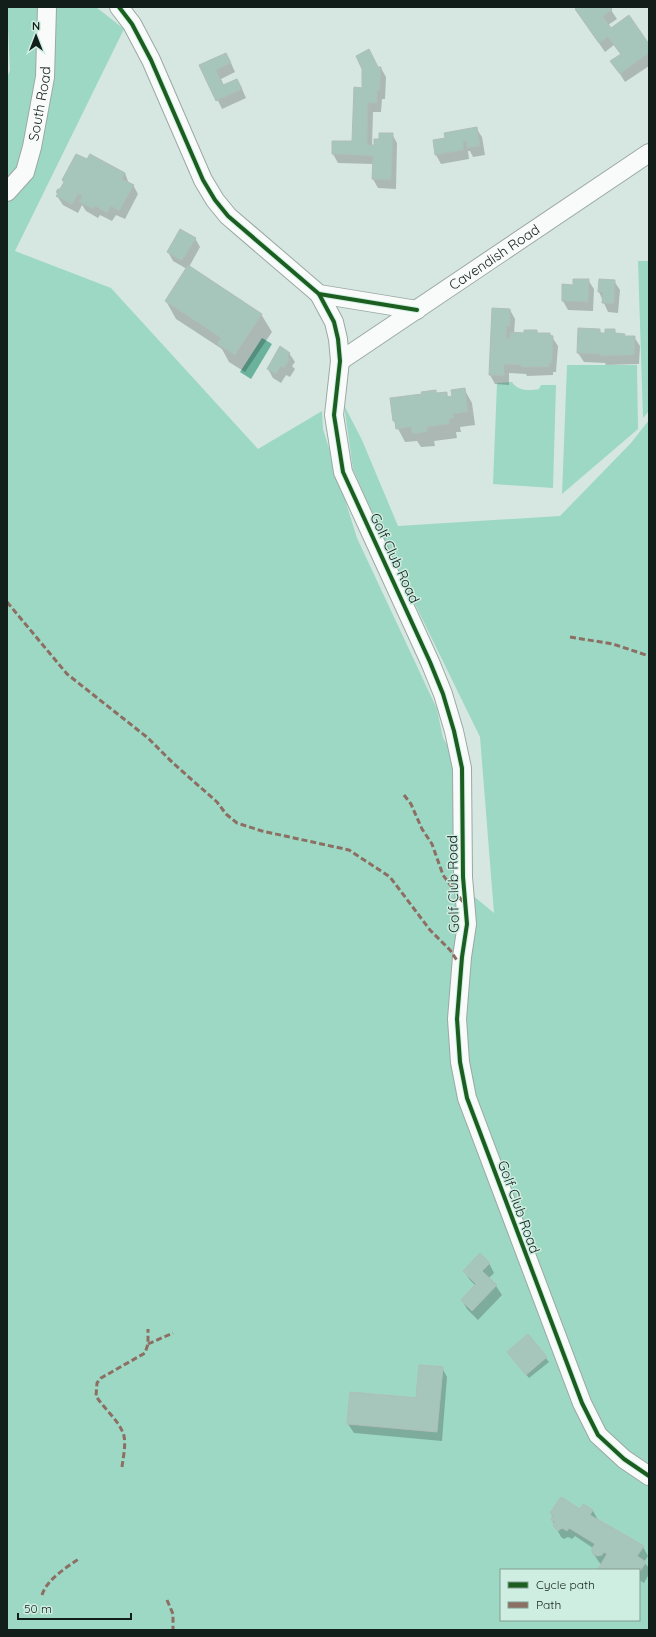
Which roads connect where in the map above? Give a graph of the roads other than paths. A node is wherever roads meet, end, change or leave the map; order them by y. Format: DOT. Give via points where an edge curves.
graph roads {
  1 [pos="47,7"];
  2 [pos="118,7"];
  3 [pos="649,153"];
  4 [pos="7,192"];
  5 [pos="319,294"];
  6 [pos="418,310"];
  7 [pos="340,361"];
  8 [pos="649,1476"];
  1 -- 4 [label="street, South Road" via="45,76 32,148 25,172"];
  2 -- 5 [label="street" via="132,24 151,60 203,180 215,200 228,216"];
  3 -- 6 [label="street, Cavendish Road"];
  5 -- 6 [label="street"];
  5 -- 7 [label="street, Golf Club Road" via="334,322"];
  6 -- 7 [label="street, Cavendish Road"];
  7 -- 8 [label="street, Golf Club Road" via="334,415 344,472 443,694 462,768 463,878 467,924 457,1019 460,1062 467,1098 582,1403 598,1435 624,1459"];
}
